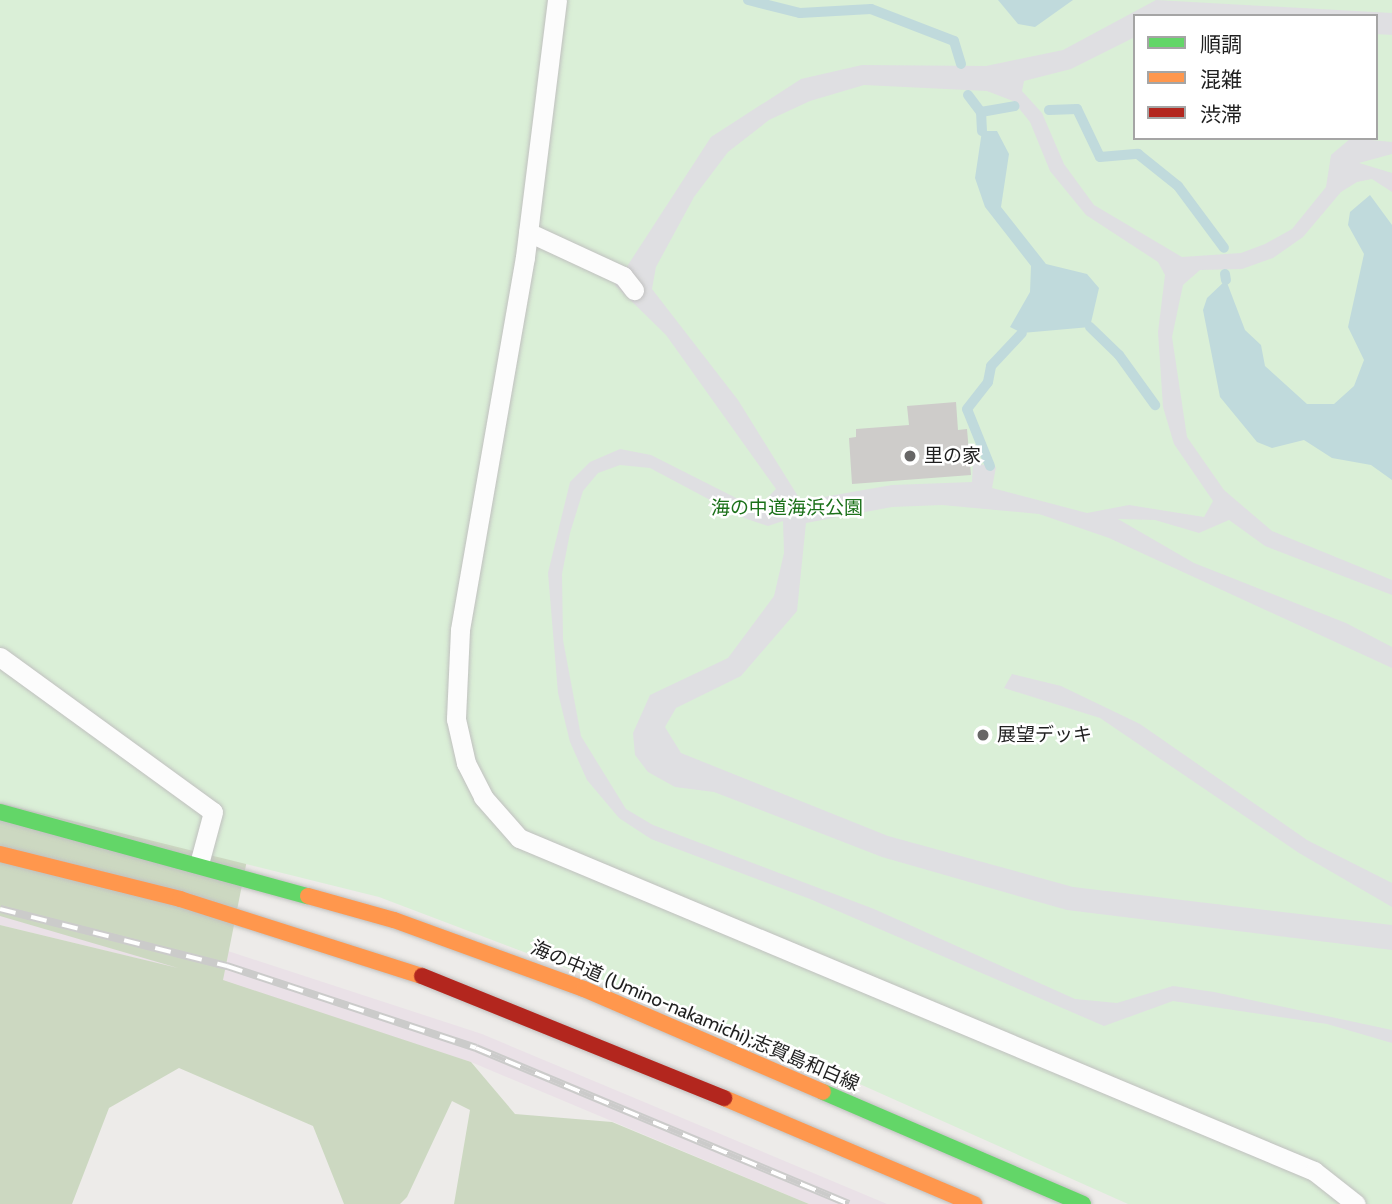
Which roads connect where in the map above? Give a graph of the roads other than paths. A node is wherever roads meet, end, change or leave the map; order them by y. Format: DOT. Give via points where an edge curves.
graph roads {
  1 [pos="557,0"];
  2 [pos="528,232"];
  3 [pos="634,290"];
  4 [pos="0,657"];
  5 [pos="0,812"];
  6 [pos="0,854"];
  7 [pos="199,864"];
  8 [pos="974,1204"];
  9 [pos="1083,1204"];
  10 [pos="1356,1204"];
  1 -- 2 [label="lane"];
  2 -- 3 [label="lane" via="623,276"];
  2 -- 10 [label="lane" via="460,630 456,719 466,763 483,797 519,838 1314,1171"];
  4 -- 7 [label="lane" via="213,813"];
  5 -- 7 [label="main road, 海の中道 (Umino-nakamichi);志賀島和白線"];
  6 -- 8 [label="main road" via="180,900 376,958 568,1032"];
  7 -- 9 [label="main road, 海の中道 (Umino-nakamichi);志賀島和白線" via="394,920 584,989"];
}
